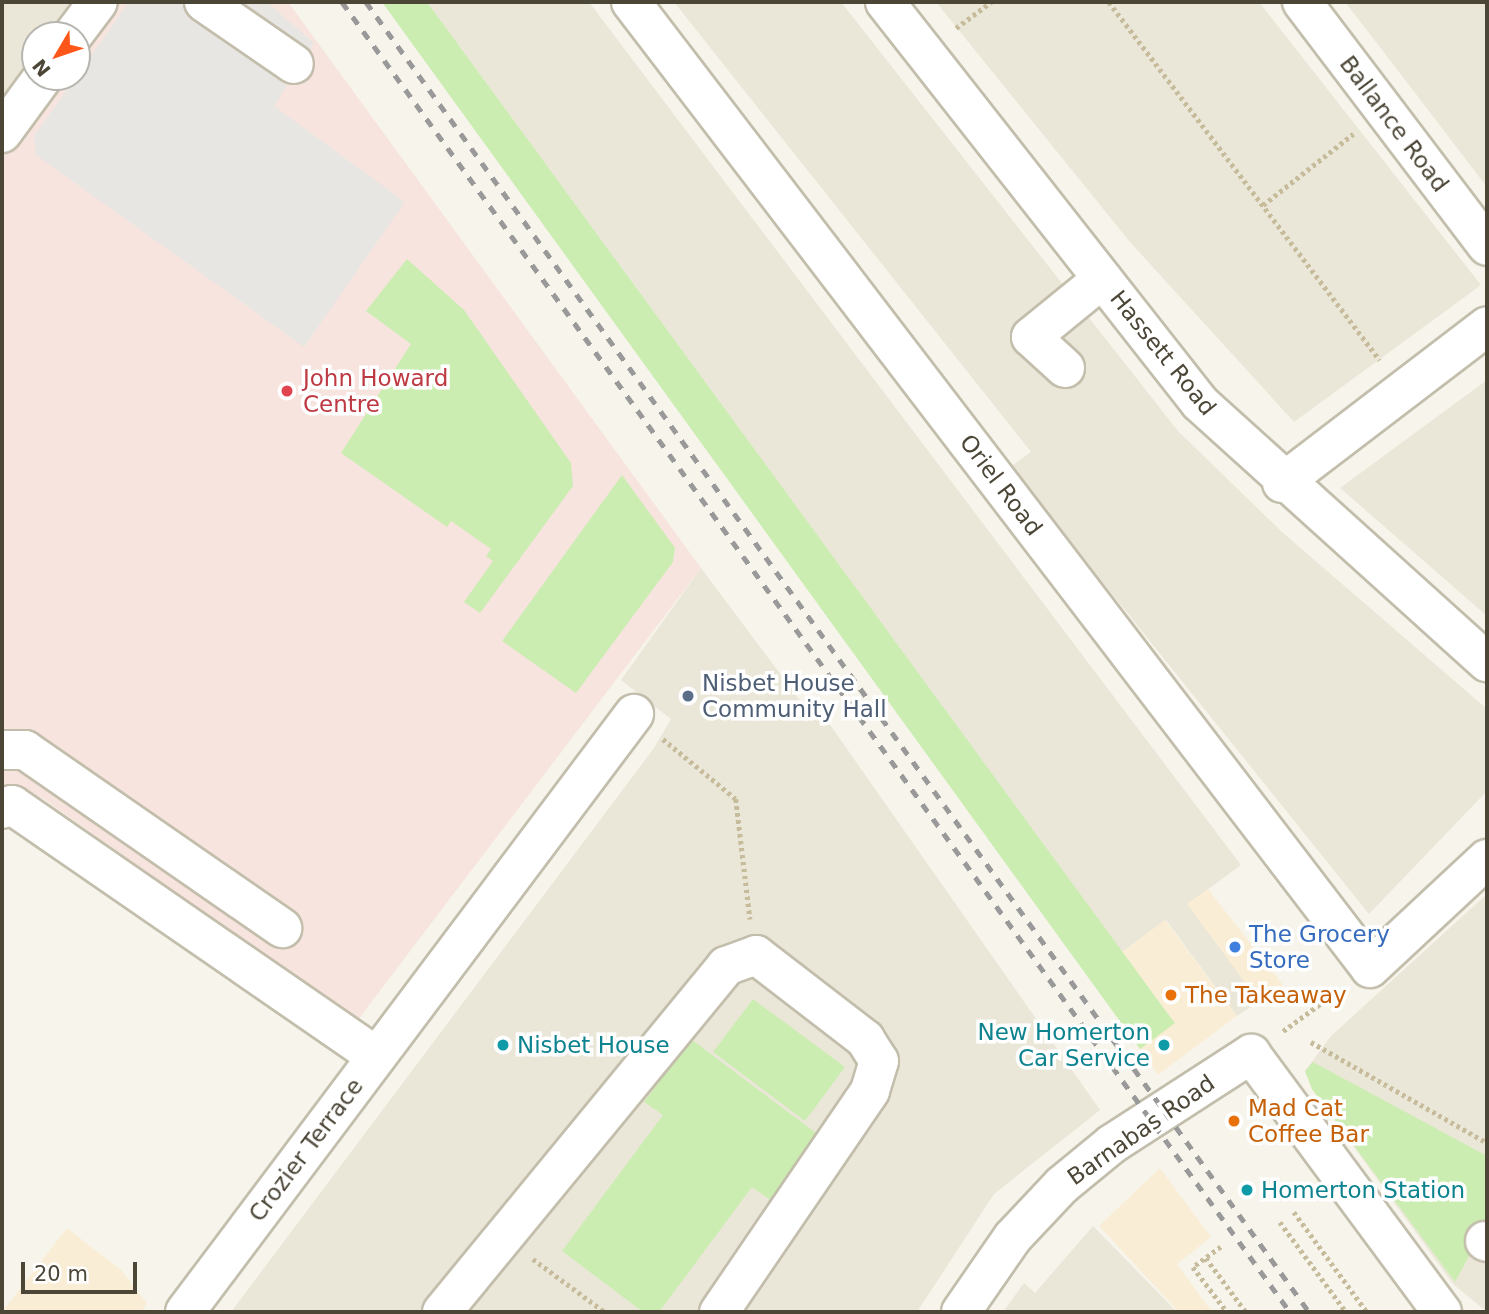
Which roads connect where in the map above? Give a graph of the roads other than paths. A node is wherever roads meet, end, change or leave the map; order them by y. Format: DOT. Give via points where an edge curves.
graph roads {
  1 [pos="98,2"];
  2 [pos="204,2"];
  3 [pos="631,2"];
  4 [pos="885,2"];
  5 [pos="1302,2"];
  6 [pos="84,21"];
  7 [pos="294,64"];
  8 [pos="33,91"];
  9 [pos="2,133"];
  10 [pos="1487,246"];
  11 [pos="1102,279"];
  12 [pos="1487,326"];
  13 [pos="1065,368"];
  14 [pos="1282,483"];
  15 [pos="1487,663"];
  16 [pos="634,714"];
  17 [pos="2,750"];
  18 [pos="2,809"];
  19 [pos="1487,859"];
  20 [pos="282,928"];
  21 [pos="376,1056"];
  22 [pos="185,1312"];
  23 [pos="442,1312"];
  24 [pos="719,1312"];
  25 [pos="961,1312"];
  26 [pos="1442,1312"];
  1 -- 6 [label="street"];
  2 -- 7 [label="street"];
  3 -- 19 [label="street, Oriel Road" via="1359,976"];
  4 -- 11 [label="street, Hassett Road"];
  5 -- 10 [label="street, Ballance Road"];
  8 -- 9 [label="street"];
  11 -- 13 [label="street" via="1031,337"];
  11 -- 14 [label="street, Hassett Road" via="1200,402"];
  12 -- 14 [label="street"];
  14 -- 15 [label="street, Hassett Road"];
  16 -- 21 [label="street, Crozier Terrace"];
  17 -- 20 [label="street" via="25,750"];
  18 -- 21 [label="street" via="12,806"];
  21 -- 22 [label="street, Crozier Terrace"];
  23 -- 24 [label="street" via="741,961 865,1039 880,1062 870,1091"];
  25 -- 26 [label="street, Barnabas Road" via="1013,1237 1062,1185 1112,1144 1264,1045"];
}
